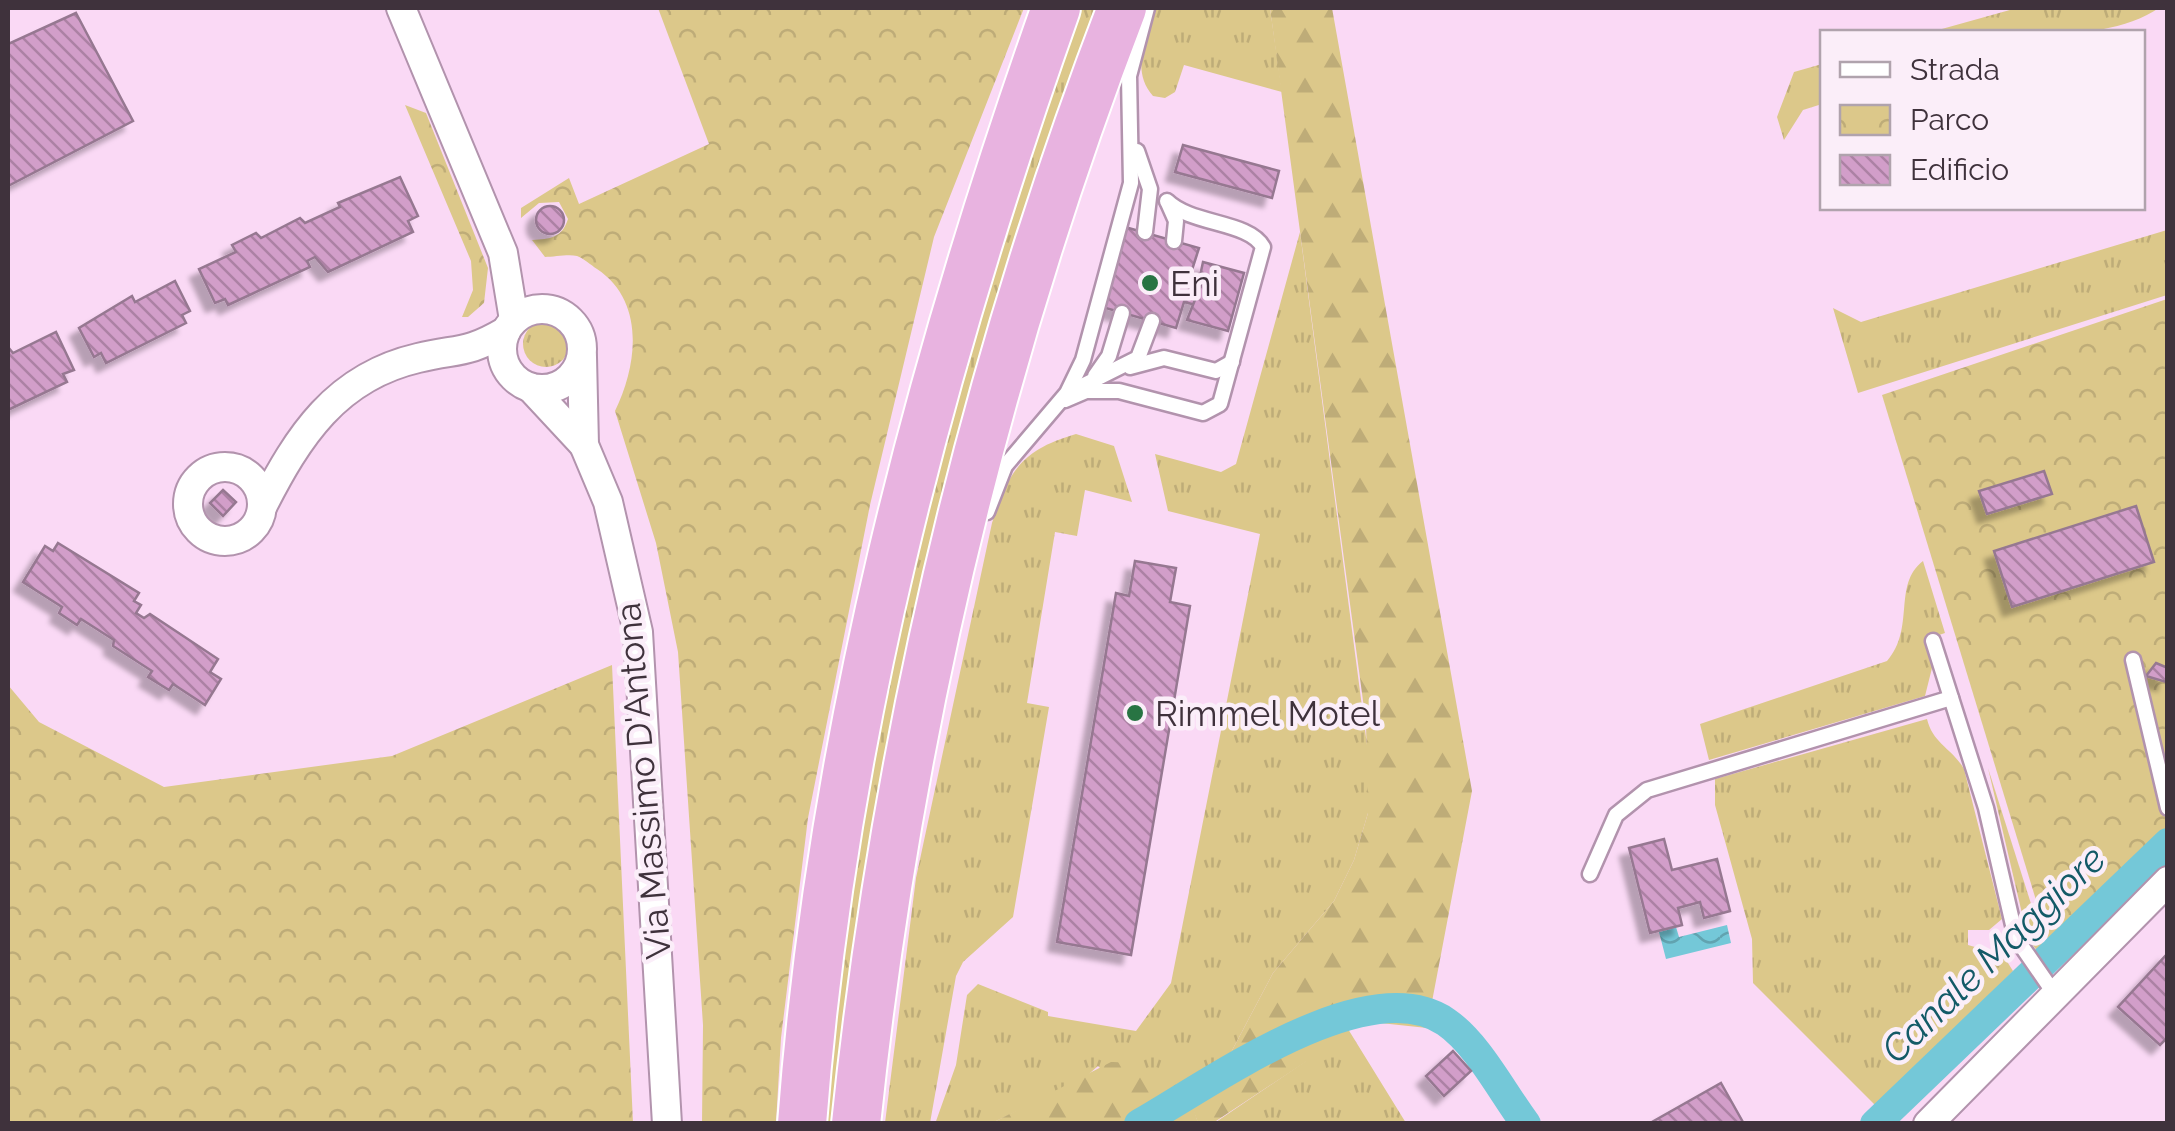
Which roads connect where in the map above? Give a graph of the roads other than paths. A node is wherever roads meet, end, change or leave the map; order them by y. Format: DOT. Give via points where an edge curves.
graph roads {
  1 [pos="401,8"];
  2 [pos="1056,8"];
  3 [pos="1122,8"];
  4 [pos="1147,8"];
  5 [pos="1130,127"];
  6 [pos="1146,173"];
  7 [pos="1167,201"];
  8 [pos="1145,232"];
  9 [pos="1174,241"];
  10 [pos="502,254"];
  11 [pos="562,313"];
  12 [pos="1122,313"];
  13 [pos="1152,322"];
  14 [pos="510,326"];
  15 [pos="453,356"];
  16 [pos="582,358"];
  17 [pos="1234,358"];
  18 [pos="1119,370"];
  19 [pos="521,382"];
  20 [pos="1087,382"];
  21 [pos="1056,406"];
  22 [pos="584,445"];
  23 [pos="292,448"];
  24 [pos="238,469"];
  25 [pos="262,508"];
  26 [pos="981,534"];
  27 [pos="1934,641"];
  28 [pos="2133,660"];
  29 [pos="1951,698"];
  30 [pos="926,766"];
  31 [pos="2168,808"];
  32 [pos="1590,874"];
  33 [pos="2168,881"];
  34 [pos="875,958"];
  35 [pos="2049,988"];
  36 [pos="667,1124"];
  37 [pos="802,1124"];
  38 [pos="856,1124"];
  39 [pos="1928,1124"];
  1 -- 10 [label="street, Via Massimo D'Antona"];
  2 -- 37 [label="highway" via="950,334 884,583 828,880"];
  3 -- 34 [label="highway" via="1044,230 967,492 919,703"];
  4 -- 5 [label="lane" via="1131,62"];
  5 -- 6 [label="lane"];
  5 -- 21 [label="lane" via="1127,200 1084,360"];
  6 -- 7 [label="lane"];
  6 -- 8 [label="lane" via="1151,198"];
  7 -- 9 [label="lane" via="1176,221"];
  7 -- 17 [label="lane" via="1185,215 1254,235 1263,247"];
  10 -- 11 [label="street, Via Massimo D'Antona"];
  10 -- 14 [label="street, Via Massimo D'Antona"];
  11 -- 14 [label="street" via="537,308"];
  11 -- 16 [label="street, Via Massimo D'Antona" via="579,332"];
  12 -- 20 [label="lane" via="1109,356"];
  13 -- 18 [label="lane" via="1138,358"];
  14 -- 15 [label="street"];
  14 -- 19 [label="street, Via Massimo D'Antona" via="503,359"];
  15 -- 19 [label="street"];
  15 -- 23 [label="street" via="371,371"];
  16 -- 19 [label="street" via="558,386"];
  16 -- 22 [label="street, Via Massimo D'Antona"];
  17 -- 18 [label="lane" via="1216,371 1164,358"];
  17 -- 21 [label="lane" via="1220,404 1209,412 1106,390"];
  18 -- 20 [label="lane"];
  19 -- 22 [label="street, Via Massimo D'Antona"];
  20 -- 21 [label="lane"];
  21 -- 26 [label="lane" via="1005,466"];
  22 -- 36 [label="street, Via Massimo D'Antona" via="608,502 638,632"];
  23 -- 24 [label="street"];
  23 -- 25 [label="street"];
  24 -- 25 [label="street" via="256,484"];
  24 -- 25 [label="street" via="216,468 195,481 188,505 196,528 231,540 252,529"];
  27 -- 29 [label="lane"];
  28 -- 31 [label="lane"];
  29 -- 32 [label="lane" via="1647,790 1616,815"];
  29 -- 35 [label="lane" via="1986,808 2013,928"];
  30 -- 34 [label="lane"];
  33 -- 35 [label="street"];
  34 -- 38 [label="highway"];
  35 -- 39 [label="street"];
}
